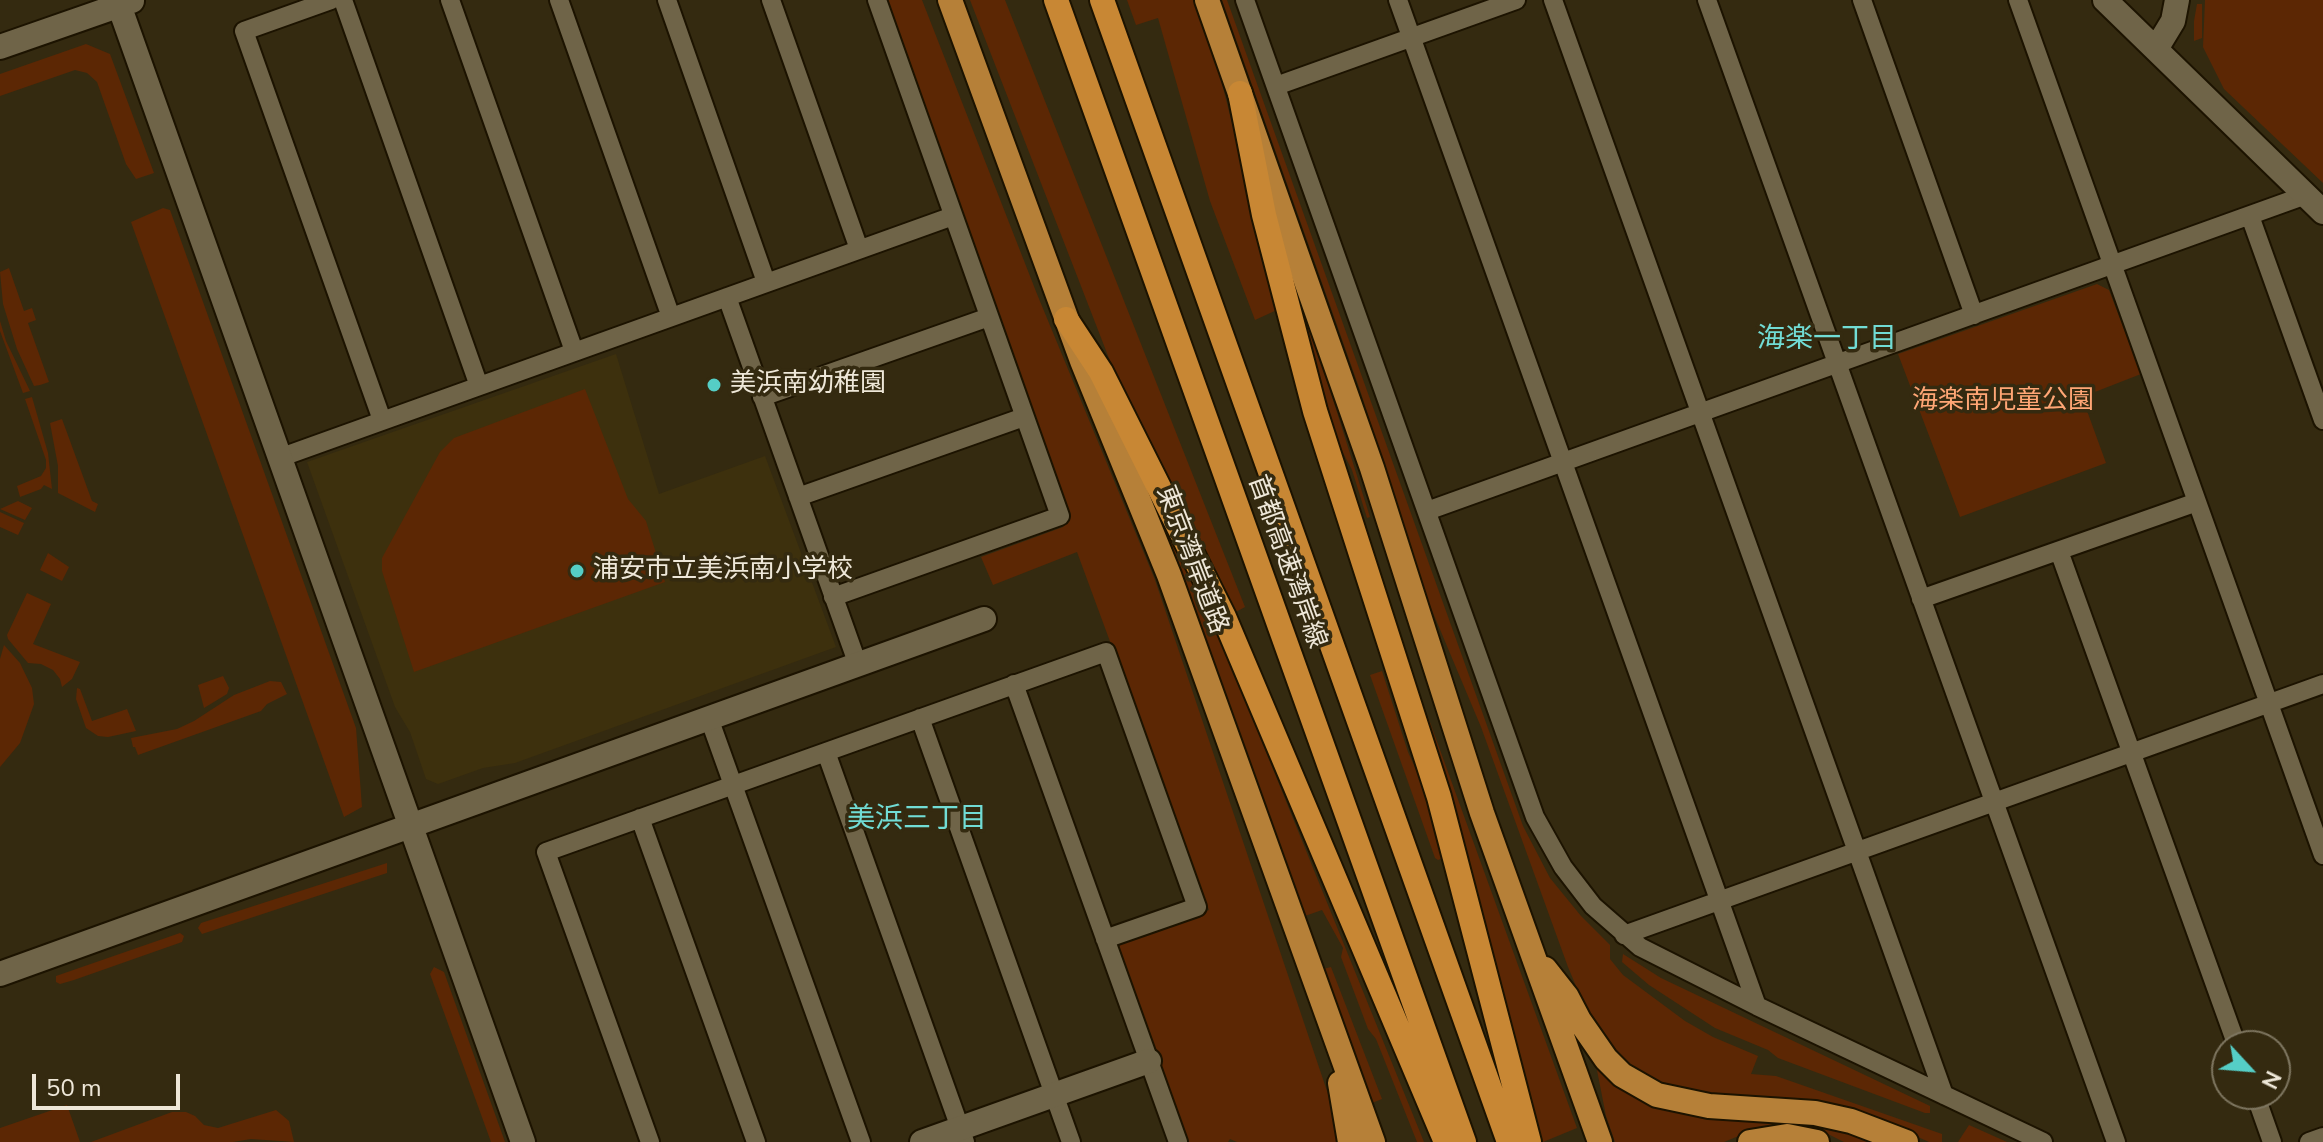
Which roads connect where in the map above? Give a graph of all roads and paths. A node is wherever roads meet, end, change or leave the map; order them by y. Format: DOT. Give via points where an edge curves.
graph roads {
  1 [pos="331,0"];
  2 [pos="343,0"];
  3 [pos="450,0"];
  4 [pos="559,0"];
  5 [pos="667,0"];
  6 [pos="771,0"];
  7 [pos="877,0"];
  8 [pos="950,0"];
  9 [pos="1056,0"];
  10 [pos="1102,0"];
  11 [pos="1207,0"];
  12 [pos="1245,0"];
  13 [pos="1398,0"];
  14 [pos="1516,0"];
  15 [pos="1553,0"];
  16 [pos="1707,0"];
  17 [pos="1862,0"];
  18 [pos="2018,0"];
  19 [pos="2105,0"];
  20 [pos="2177,0"];
  21 [pos="127,2"];
  22 [pos="1412,37"];
  23 [pos="0,47"];
  24 [pos="2156,49"];
  25 [pos="1276,86"];
  26 [pos="1240,93"];
  27 [pos="2314,204"];
  28 [pos="953,216"];
  29 [pos="2250,216"];
  30 [pos="859,249"];
  31 [pos="2113,266"];
  32 [pos="766,282"];
  33 [pos="727,297"];
  34 [pos="1974,315"];
  35 [pos="671,317"];
  36 [pos="989,317"];
  37 [pos="1066,319"];
  38 [pos="574,351"];
  39 [pos="1837,364"];
  40 [pos="479,386"];
  41 [pos="762,397"];
  42 [pos="1700,413"];
  43 [pos="1024,417"];
  44 [pos="382,420"];
  45 [pos="2323,420"];
  46 [pos="279,458"];
  47 [pos="1563,462"];
  48 [pos="798,497"];
  49 [pos="2197,502"];
  50 [pos="1427,511"];
  51 [pos="2059,551"];
  52 [pos="833,597"];
  53 [pos="1921,599"];
  54 [pos="984,619"];
  55 [pos="858,665"];
  56 [pos="1014,684"];
  57 [pos="2323,684"];
  58 [pos="2269,703"];
  59 [pos="709,718"];
  60 [pos="920,718"];
  61 [pos="826,752"];
  62 [pos="2132,753"];
  63 [pos="731,786"];
  64 [pos="1994,802"];
  65 [pos="640,818"];
  66 [pos="410,826"];
  67 [pos="1857,851"];
  68 [pos="2323,855"];
  69 [pos="1720,900"];
  70 [pos="1624,935"];
  71 [pos="1105,939"];
  72 [pos="1533,955"];
  73 [pos="0,974"];
  74 [pos="1757,1006"];
  75 [pos="1330,1021"];
  76 [pos="2231,1030"];
  77 [pos="1149,1061"];
  78 [pos="1055,1095"];
  79 [pos="1944,1095"];
  80 [pos="2261,1110"];
  81 [pos="963,1135"];
  82 [pos="2323,1137"];
  83 [pos="523,1142"];
  84 [pos="650,1142"];
  85 [pos="756,1142"];
  86 [pos="861,1142"];
  87 [pos="922,1142"];
  88 [pos="1071,1142"];
  89 [pos="1178,1142"];
  90 [pos="1350,1142"];
  91 [pos="1373,1142"];
  92 [pos="1446,1142"];
  93 [pos="1464,1142"];
  94 [pos="1509,1142"];
  95 [pos="1529,1142"];
  96 [pos="1600,1142"];
  97 [pos="1750,1142"];
  98 [pos="1817,1142"];
  99 [pos="1906,1142"];
  100 [pos="2043,1142"];
  101 [pos="2116,1142"];
  102 [pos="2272,1142"];
  103 [pos="2309,1142"];
  1 -- 44 [label="street" via="244,31"];
  2 -- 40 [label="street"];
  3 -- 38 [label="street"];
  4 -- 35 [label="street"];
  5 -- 32 [label="street"];
  6 -- 30 [label="street"];
  7 -- 28 [label="street"];
  8 -- 37 [label="highway, 東京湾岸道路"];
  9 -- 93 [label="highway, 首都高速湾岸線"];
  10 -- 94 [label="highway, 首都高速湾岸線"];
  11 -- 26 [label="highway"];
  12 -- 25 [label="street"];
  13 -- 22 [label="street"];
  14 -- 22 [label="street"];
  15 -- 42 [label="street"];
  16 -- 39 [label="street"];
  17 -- 34 [label="street"];
  18 -- 31 [label="street"];
  19 -- 24 [label="street"];
  20 -- 24 [label="street" via="2173,21"];
  21 -- 23 [label="street"];
  21 -- 46 [label="street"];
  22 -- 25 [label="street"];
  22 -- 47 [label="street"];
  24 -- 27 [label="street"];
  25 -- 50 [label="street"];
  26 -- 72 [label="highway" via="1372,468"];
  26 -- 95 [label="highway" via="1264,215 1315,411 1439,797"];
  27 -- 29 [label="street"];
  28 -- 30 [label="street"];
  28 -- 36 [label="street"];
  29 -- 31 [label="street"];
  29 -- 45 [label="street"];
  30 -- 32 [label="street"];
  31 -- 34 [label="street"];
  31 -- 49 [label="street"];
  32 -- 33 [label="street"];
  33 -- 35 [label="street"];
  33 -- 41 [label="street"];
  34 -- 39 [label="street"];
  35 -- 38 [label="street"];
  36 -- 41 [label="street"];
  36 -- 43 [label="street"];
  37 -- 75 [label="highway, 東京湾岸道路" via="1169,575"];
  37 -- 92 [label="highway" via="1101,372 1224,617"];
  38 -- 40 [label="street"];
  39 -- 42 [label="street"];
  39 -- 53 [label="street"];
  40 -- 44 [label="street"];
  41 -- 48 [label="street"];
  42 -- 47 [label="street"];
  42 -- 67 [label="street"];
  43 -- 48 [label="street"];
  43 -- 52 [label="street" via="1060,516"];
  44 -- 46 [label="street"];
  46 -- 66 [label="street"];
  47 -- 50 [label="street"];
  47 -- 69 [label="street"];
  48 -- 52 [label="street"];
  49 -- 51 [label="street"];
  49 -- 58 [label="street"];
  50 -- 70 [label="street" via="1535,817 1578,889"];
  51 -- 53 [label="street"];
  51 -- 62 [label="street"];
  52 -- 55 [label="street"];
  53 -- 64 [label="street"];
  54 -- 55 [label="street"];
  55 -- 59 [label="street"];
  56 -- 60 [label="street"];
  56 -- 71 [label="street"];
  56 -- 71 [label="street" via="1106,652 1197,907"];
  57 -- 58 [label="street"];
  58 -- 62 [label="street"];
  58 -- 68 [label="street"];
  59 -- 63 [label="street"];
  59 -- 66 [label="street"];
  60 -- 61 [label="street"];
  60 -- 78 [label="street"];
  61 -- 63 [label="street"];
  61 -- 81 [label="street"];
  62 -- 64 [label="street"];
  62 -- 76 [label="street"];
  63 -- 65 [label="street"];
  63 -- 86 [label="street"];
  64 -- 67 [label="street"];
  64 -- 101 [label="street"];
  65 -- 84 [label="street" via="546,852"];
  65 -- 85 [label="street"];
  66 -- 73 [label="street"];
  66 -- 83 [label="street"];
  67 -- 69 [label="street"];
  67 -- 79 [label="street"];
  69 -- 70 [label="street"];
  69 -- 74 [label="street"];
  70 -- 74 [label="street"];
  71 -- 77 [label="street"];
  72 -- 96 [label="highway"];
  72 -- 99 [label="highway" via="1606,1059 1657,1095 1709,1106 1815,1113"];
  74 -- 79 [label="street"];
  75 -- 90 [label="highway"];
  75 -- 91 [label="highway, 東京湾岸道路"];
  77 -- 78 [label="street"];
  77 -- 89 [label="street"];
  78 -- 81 [label="street"];
  78 -- 88 [label="street"];
  79 -- 100 [label="street"];
  80 -- 102 [label="street"];
  81 -- 87 [label="street"];
  82 -- 103 [label="street"];
  97 -- 98 [label="highway" via="1787,1136"];
}
